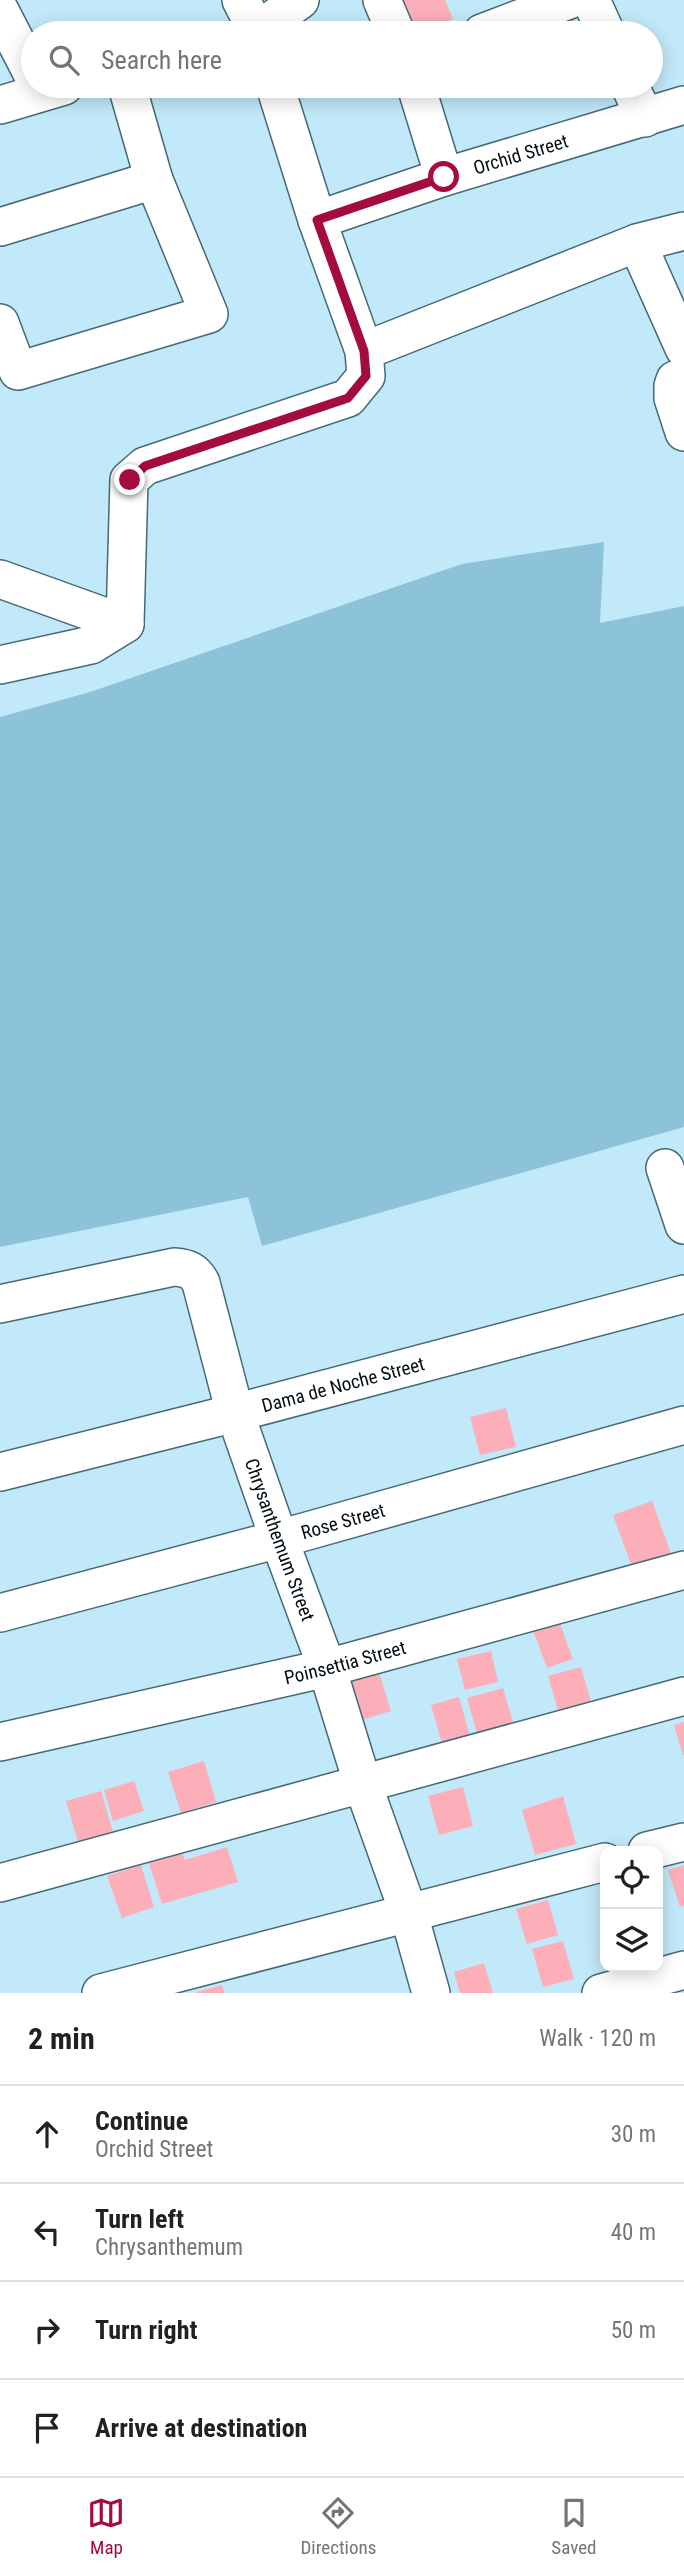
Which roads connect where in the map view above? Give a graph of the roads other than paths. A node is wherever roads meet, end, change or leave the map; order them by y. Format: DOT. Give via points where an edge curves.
graph roads {
  1 [pos="300,0"];
  2 [pos="382,0"];
  3 [pos="569,0"];
  4 [pos="591,0"];
  5 [pos="0,11"];
  6 [pos="258,21"];
  7 [pos="391,21"];
  8 [pos="514,21"];
  9 [pos="601,21"];
  10 [pos="21,45"];
  11 [pos="21,95"];
  12 [pos="130,98"];
  13 [pos="279,98"];
  14 [pos="420,98"];
  15 [pos="638,102"];
  16 [pos="0,105"];
  17 [pos="684,105"];
  18 [pos="444,177"];
  19 [pos="154,180"];
  20 [pos="317,220"];
  21 [pos="0,227"];
  22 [pos="684,231"];
  23 [pos="637,243"];
  24 [pos="0,323"];
  25 [pos="684,348"];
  26 [pos="364,351"];
  27 [pos="684,376"];
  28 [pos="684,432"];
  29 [pos="0,579"];
  30 [pos="125,624"];
  31 [pos="0,665"];
  32 [pos="665,1168"];
  33 [pos="684,1225"];
  34 [pos="684,1294"];
  35 [pos="0,1304"];
  36 [pos="235,1413"];
  37 [pos="684,1425"];
  38 [pos="0,1472"];
  39 [pos="279,1539"];
  40 [pos="684,1570"];
  41 [pos="0,1613"];
  42 [pos="327,1668"];
  43 [pos="684,1696"];
  44 [pos="0,1742"];
  45 [pos="363,1785"];
  46 [pos="684,1842"];
  47 [pos="663,1847"];
  48 [pos="600,1863"];
  49 [pos="0,1883"];
  50 [pos="408,1911"];
  51 [pos="684,1970"];
  52 [pos="101,1993"];
  53 [pos="431,1993"];
  54 [pos="601,1993"];
  1 -- 6 [label="street"];
  2 -- 7 [label="street"];
  3 -- 8 [label="street"];
  4 -- 9 [label="street"];
  5 -- 10 [label="street"];
  11 -- 16 [label="street"];
  12 -- 19 [label="street"];
  13 -- 20 [label="street"];
  14 -- 18 [label="street"];
  15 -- 17 [label="street, Orchid Street"];
  15 -- 18 [label="street, Orchid Street"];
  18 -- 20 [label="street, Orchid Street"];
  19 -- 21 [label="street"];
  19 -- 24 [label="street" via="209,314 18,371"];
  20 -- 26 [label="street"];
  22 -- 23 [label="street"];
  23 -- 25 [label="street"];
  23 -- 26 [label="street"];
  26 -- 30 [label="street" via="366,376 348,398 145,466 130,480"];
  27 -- 28 [label="street" via="676,380 672,391"];
  29 -- 30 [label="street"];
  30 -- 31 [label="street" via="92,645"];
  32 -- 33 [label="street"];
  34 -- 36 [label="street, Dama de Noche Street"];
  35 -- 36 [label="street, Chrysanthemum Street" via="174,1267 196,1273"];
  36 -- 38 [label="street, Dama de Noche Street"];
  36 -- 39 [label="street, Chrysanthemum Street"];
  37 -- 39 [label="street, Rose Street"];
  39 -- 41 [label="street, Rose Street"];
  39 -- 42 [label="street, Chrysanthemum Street"];
  40 -- 42 [label="street, Poinsettia Street"];
  42 -- 44 [label="street, Poinsettia Street"];
  42 -- 45 [label="street, Chrysanthemum Street"];
  43 -- 45 [label="street"];
  45 -- 49 [label="street"];
  45 -- 50 [label="street, Chrysanthemum Street"];
  46 -- 47 [label="street"];
  48 -- 50 [label="street"];
  50 -- 52 [label="street"];
  50 -- 53 [label="street, Chrysanthemum Street"];
  51 -- 54 [label="street"];
}
